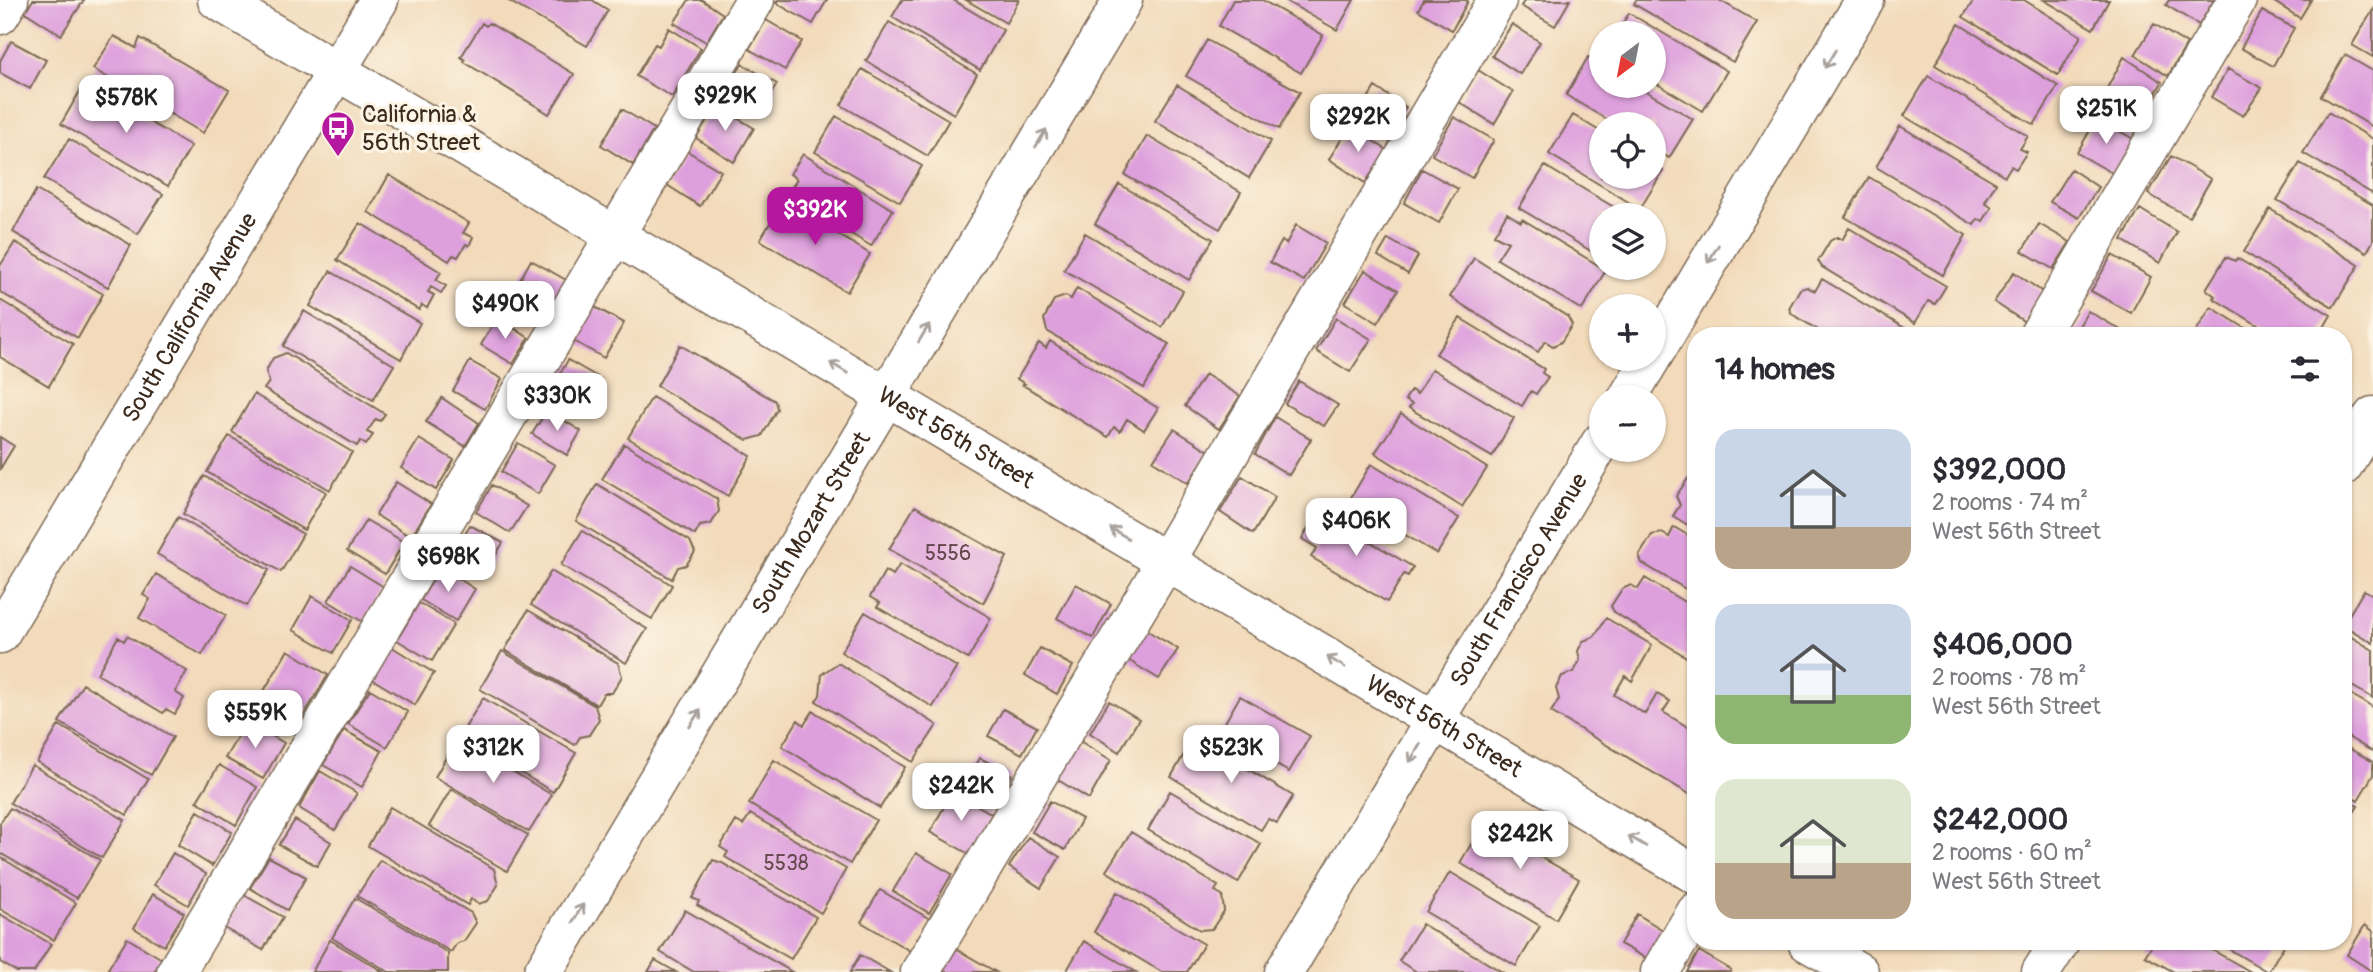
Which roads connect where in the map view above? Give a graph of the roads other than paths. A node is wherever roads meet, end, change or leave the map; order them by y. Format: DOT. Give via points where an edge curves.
graph roads {
  1 [pos="9,0"];
  2 [pos="217,0"];
  3 [pos="379,0"];
  4 [pos="755,0"];
  5 [pos="1123,0"];
  6 [pos="1497,0"];
  7 [pos="1865,0"];
  8 [pos="2237,0"];
  9 [pos="0,15"];
  10 [pos="336,71"];
  11 [pos="615,235"];
  12 [pos="2043,327"];
  13 [pos="1666,334"];
  14 [pos="887,396"];
  15 [pos="2373,416"];
  16 [pos="2352,451"];
  17 [pos="1589,462"];
  18 [pos="1166,561"];
  19 [pos="0,634"];
  20 [pos="1435,721"];
  21 [pos="1687,870"];
  22 [pos="1687,927"];
  23 [pos="1821,950"];
  24 [pos="2055,950"];
  25 [pos="176,972"];
  26 [pos="543,972"];
  27 [pos="920,972"];
  28 [pos="1284,972"];
  29 [pos="1660,972"];
  30 [pos="1859,972"];
  31 [pos="2041,972"];
  1 -- 9 [label="street"];
  2 -- 10 [label="street, West 56th Street"];
  3 -- 10 [label="street, South California Avenue"];
  4 -- 11 [label="street"];
  14 -- 5 [label="street, South Mozart Street, one-way"];
  6 -- 18 [label="street"];
  7 -- 13 [label="street, one-way"];
  8 -- 12 [label="street"];
  10 -- 11 [label="street, West 56th Street"];
  10 -- 19 [label="street, South California Avenue"];
  14 -- 11 [label="street, West 56th Street, one-way"];
  11 -- 25 [label="street"];
  18 -- 14 [label="street, West 56th Street, one-way"];
  26 -- 14 [label="street, South Mozart Street, one-way"];
  15 -- 16 [label="street"];
  17 -- 20 [label="street, South Francisco Avenue"];
  20 -- 18 [label="street, West 56th Street, one-way"];
  18 -- 27 [label="street"];
  21 -- 20 [label="street, West 56th Street, one-way"];
  20 -- 28 [label="street, South Francisco Avenue, one-way"];
  22 -- 29 [label="street"];
  23 -- 30 [label="street"];
  24 -- 31 [label="street"];
}
